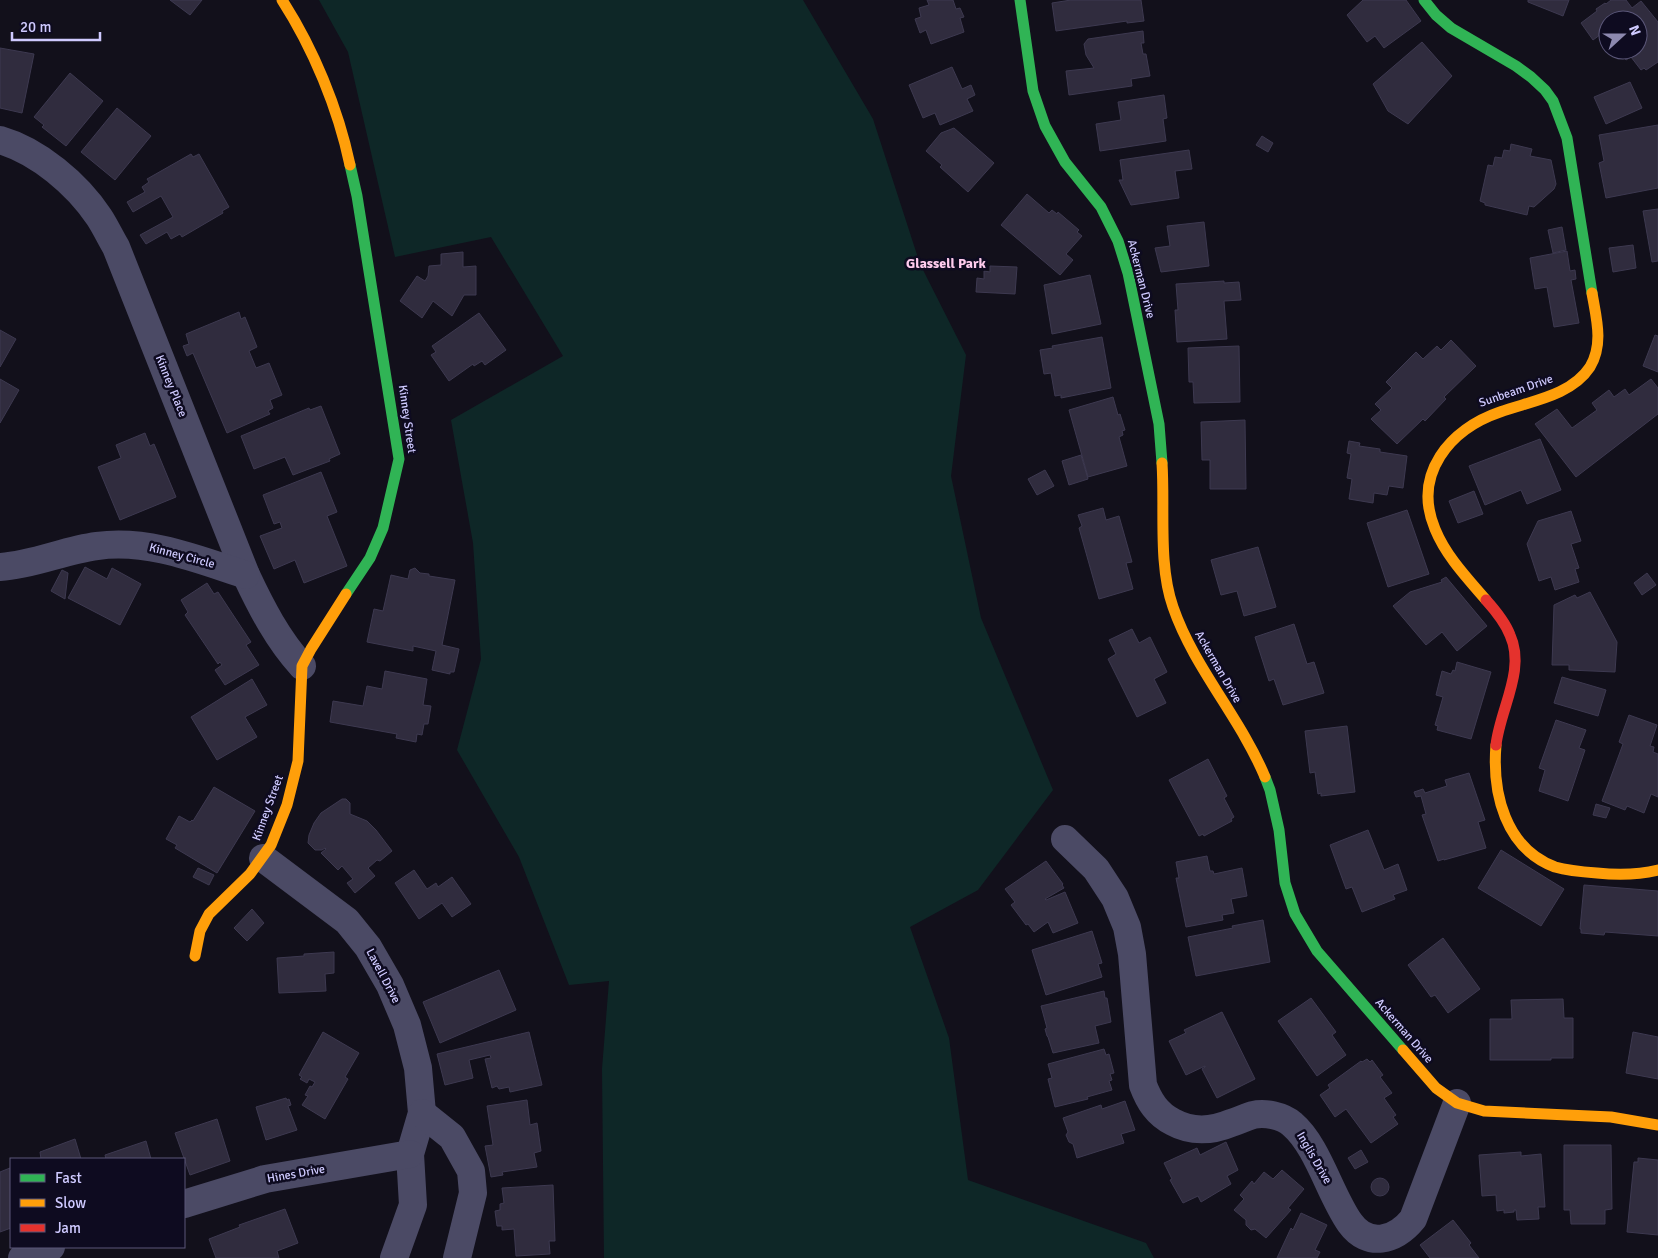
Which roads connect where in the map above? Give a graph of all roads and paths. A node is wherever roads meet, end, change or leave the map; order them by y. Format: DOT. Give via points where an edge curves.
graph roads {
  1 [pos="282,0"];
  2 [pos="1020,0"];
  3 [pos="1424,0"];
  4 [pos="0,140"];
  5 [pos="0,567"];
  6 [pos="246,575"];
  7 [pos="302,666"];
  8 [pos="1065,839"];
  9 [pos="263,858"];
  10 [pos="1658,870"];
  11 [pos="195,956"];
  12 [pos="1457,1103"];
  13 [pos="422,1113"];
  14 [pos="1658,1125"];
  15 [pos="410,1154"];
  16 [pos="185,1204"];
  17 [pos="48,1248"];
  18 [pos="22,1258"];
  19 [pos="394,1258"];
  20 [pos="457,1258"];
  1 -- 7 [label="street, Kinney Street" via="298,25 331,100 348,155 399,459 383,528 370,558"];
  2 -- 12 [label="street, Ackerman Drive" via="1033,91 1045,126 1065,162 1101,207 1118,241 1128,273 1159,424 1164,565 1172,605 1187,643 1256,756 1270,790 1280,830 1285,884 1295,914 1317,951 1436,1088"];
  3 -- 10 [label="street, Sunbeam Drive" via="1444,24 1527,72 1546,91 1560,114 1567,138 1599,332 1596,353 1587,371 1571,386 1478,419 1445,447 1432,471 1428,497 1430,519 1439,540 1506,625 1514,645 1515,668 1496,738 1499,803 1508,827 1520,842 1548,864 1571,871 1610,875"];
  4 -- 6 [label="street, Kinney Place" via="44,162 74,187 99,216 116,247"];
  5 -- 6 [label="street, Kinney Circle" via="96,546 135,544"];
  6 -- 7 [label="street, Kinney Place" via="276,632"];
  7 -- 9 [label="street, Kinney Street" via="298,761 286,805"];
  8 -- 12 [label="street, Inglis Drive" via="1096,869 1116,898 1127,927 1143,1085 1149,1100 1163,1116 1181,1127 1204,1130 1253,1115 1273,1115 1291,1122 1304,1135 1350,1223 1362,1235 1377,1239 1392,1237 1404,1230 1412,1219"];
  9 -- 11 [label="street" via="210,914 200,931"];
  9 -- 13 [label="street, Lavell Drive" via="347,921 368,947 390,985 407,1026 418,1068"];
  12 -- 14 [label="street, Ackerman Drive" via="1484,1111 1611,1117"];
  13 -- 15 [label="street, Lavell Drive"];
  13 -- 20 [label="street" via="452,1137 471,1170 473,1194"];
  15 -- 16 [label="street, Hines Drive" via="265,1179"];
  15 -- 19 [label="street, Lavell Drive" via="413,1204"];
  17 -- 18 [label="street"];
}
